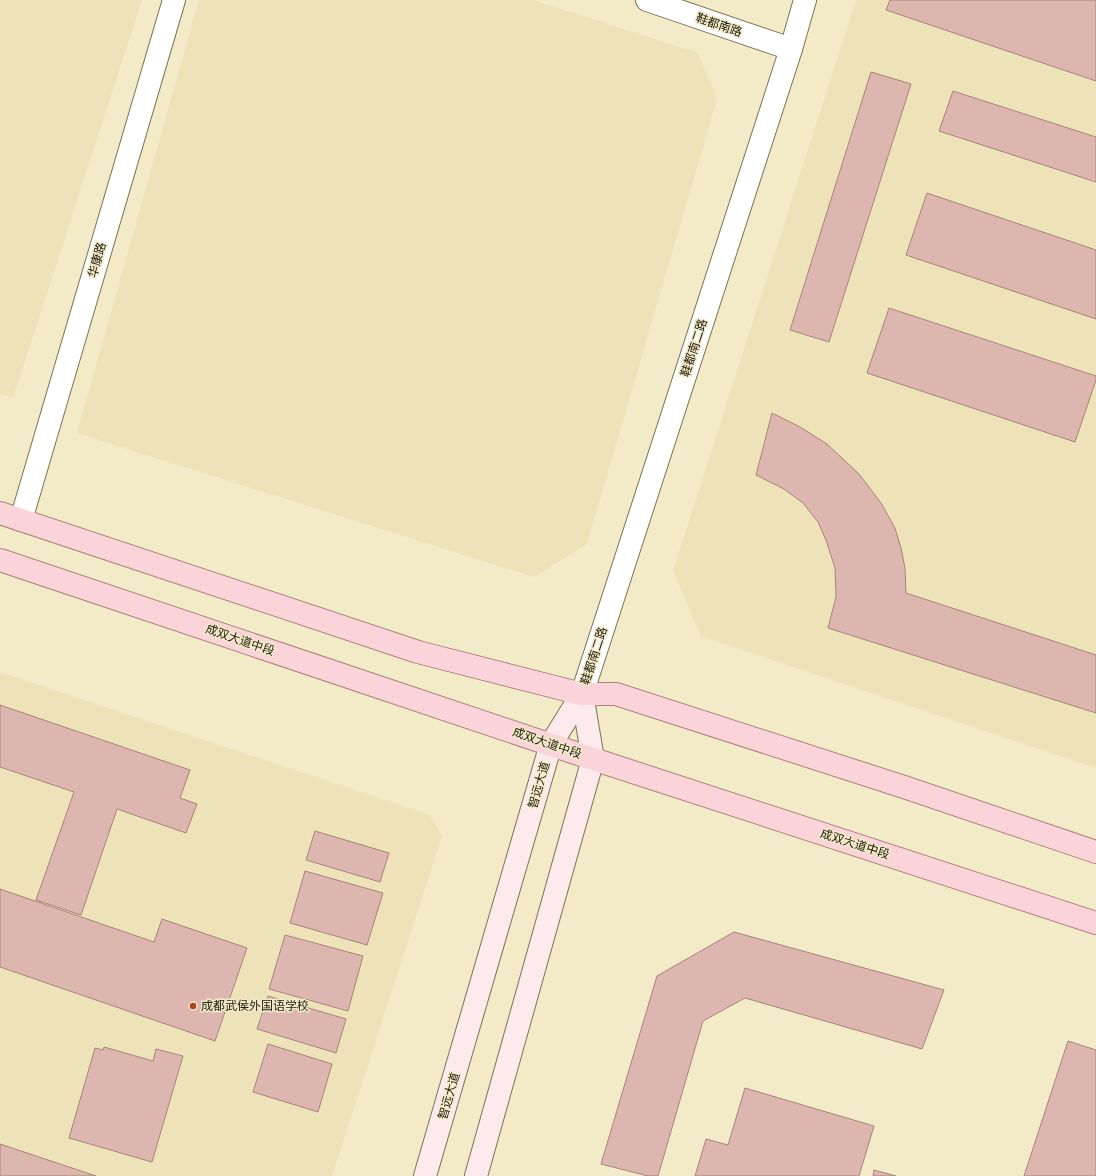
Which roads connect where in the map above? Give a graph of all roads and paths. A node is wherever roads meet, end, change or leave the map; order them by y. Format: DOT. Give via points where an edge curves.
graph roads {
  1 [pos="174,0"];
  2 [pos="647,0"];
  3 [pos="805,0"];
  4 [pos="791,49"];
  5 [pos="0,513"];
  6 [pos="21,520"];
  7 [pos="0,560"];
  8 [pos="582,694"];
  9 [pos="551,744"];
  10 [pos="593,758"];
  11 [pos="1096,852"];
  12 [pos="1096,923"];
  13 [pos="425,1176"];
  14 [pos="476,1176"];
  1 -- 6 [label="street, 华康路"];
  2 -- 4 [label="street, 鞋都南路"];
  3 -- 4 [label="street, 鞋都南二路"];
  4 -- 8 [label="street, 鞋都南二路"];
  5 -- 6 [label="main road"];
  6 -- 8 [label="main road" via="418,652"];
  7 -- 9 [label="main road, 成双大道中段"];
  8 -- 9 [label="main road, 智远大道"];
  8 -- 10 [label="main road"];
  8 -- 11 [label="main road" via="616,694 896,784"];
  9 -- 10 [label="main road, 成双大道中段"];
  9 -- 13 [label="main road, 智远大道"];
  10 -- 12 [label="main road, 成双大道中段"];
  10 -- 14 [label="main road"];
}
